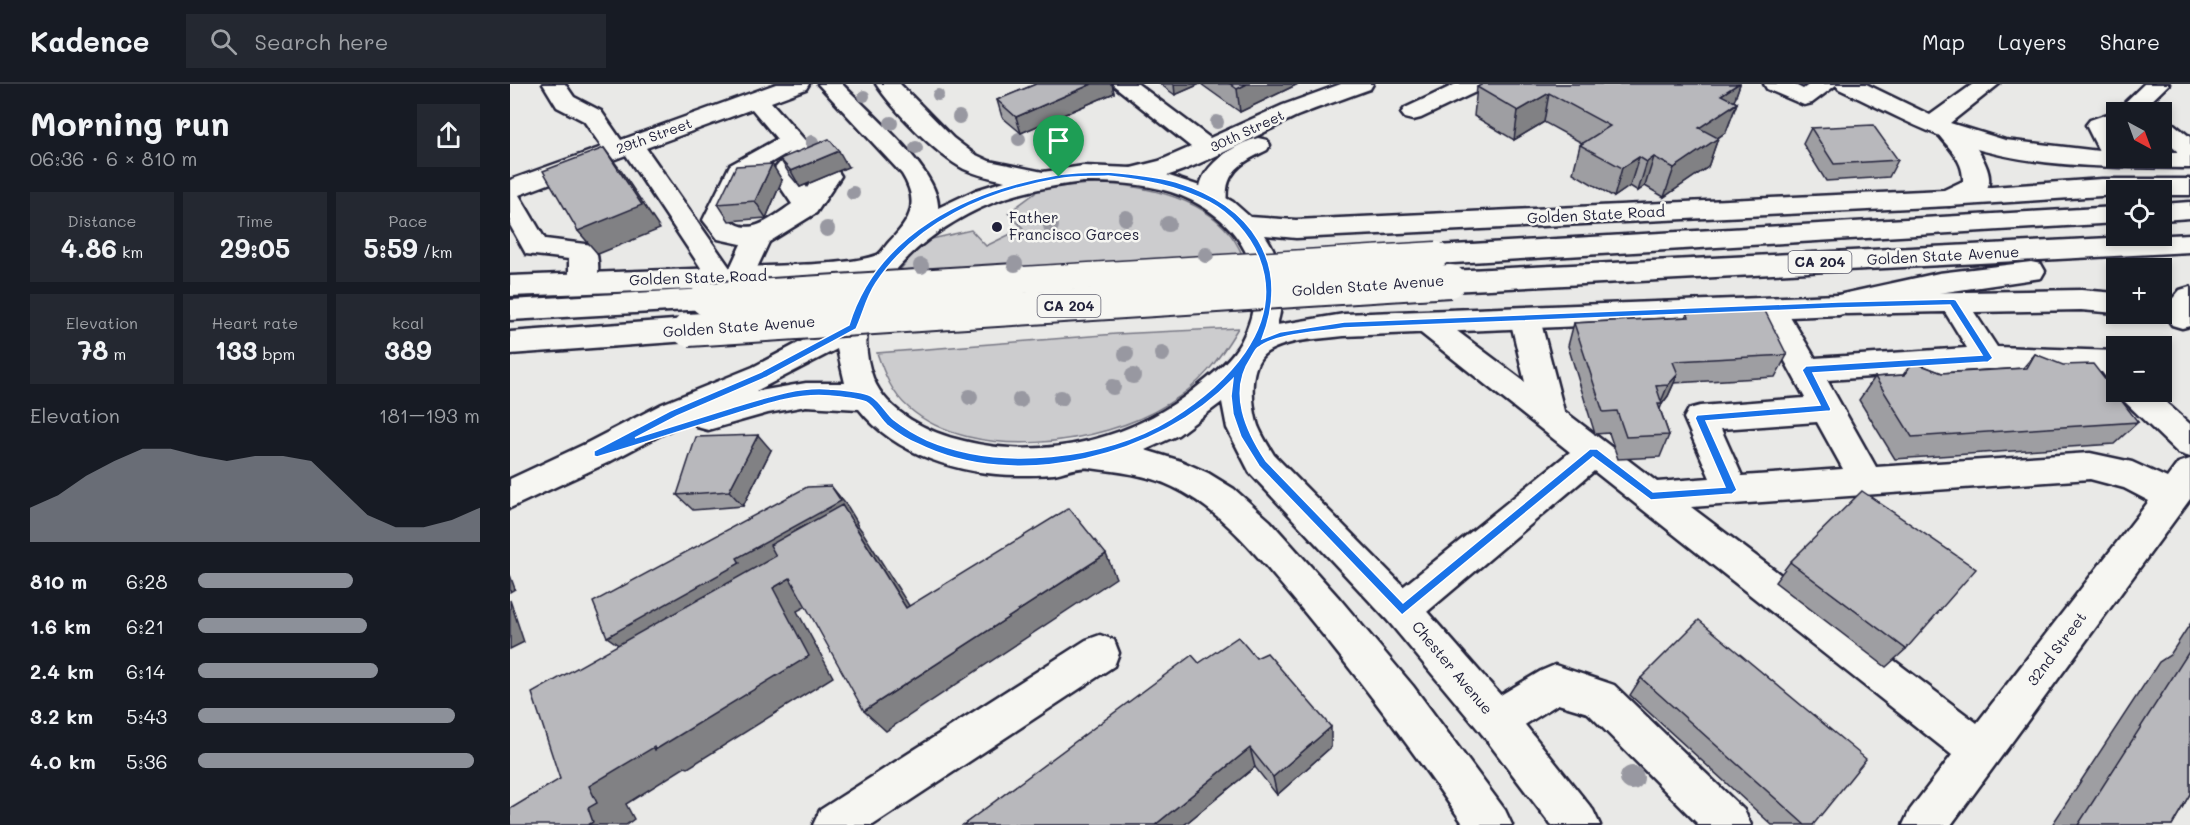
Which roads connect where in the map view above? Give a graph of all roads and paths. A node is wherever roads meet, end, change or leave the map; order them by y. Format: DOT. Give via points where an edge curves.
graph roads {
  1 [pos="554,84"];
  2 [pos="798,84"];
  3 [pos="829,84"];
  4 [pos="887,84"];
  5 [pos="1123,84"];
  6 [pos="1363,84"];
  7 [pos="1474,84"];
  8 [pos="1775,84"];
  9 [pos="1826,84"];
  10 [pos="1847,84"];
  11 [pos="2158,84"];
  12 [pos="1975,87"];
  13 [pos="756,99"];
  14 [pos="2138,102"];
  15 [pos="1413,113"];
  16 [pos="2106,122"];
  17 [pos="1940,127"];
  18 [pos="2172,135"];
  19 [pos="2106,141"];
  20 [pos="623,147"];
  21 [pos="1209,149"];
  22 [pos="2190,150"];
  23 [pos="2106,158"];
  24 [pos="811,159"];
  25 [pos="2172,160"];
  26 [pos="2190,160"];
  27 [pos="1132,176"];
  28 [pos="1059,177"];
  29 [pos="2190,187"];
  30 [pos="510,189"];
  31 [pos="1949,198"];
  32 [pos="510,200"];
  33 [pos="1214,201"];
  34 [pos="807,207"];
  35 [pos="2190,210"];
  36 [pos="2172,211"];
  37 [pos="2106,216"];
  38 [pos="1243,225"];
  39 [pos="758,237"];
  40 [pos="909,240"];
  41 [pos="2190,243"];
  42 [pos="2190,251"];
  43 [pos="886,263"];
  44 [pos="583,283"];
  45 [pos="722,284"];
  46 [pos="510,286"];
  47 [pos="1953,302"];
  48 [pos="2106,302"];
  49 [pos="1838,305"];
  50 [pos="1771,308"];
  51 [pos="510,310"];
  52 [pos="1525,319"];
  53 [pos="1427,322"];
  54 [pos="853,327"];
  55 [pos="510,343"];
  56 [pos="1247,356"];
  57 [pos="1988,358"];
  58 [pos="2106,361"];
  59 [pos="1806,370"];
  60 [pos="869,399"];
  61 [pos="2145,402"];
  62 [pos="1826,409"];
  63 [pos="1550,418"];
  64 [pos="2190,444"];
  65 [pos="1593,452"];
  66 [pos="597,453"];
  67 [pos="1077,457"];
  68 [pos="1867,481"];
  69 [pos="2181,484"];
  70 [pos="1732,490"];
  71 [pos="510,494"];
  72 [pos="1651,496"];
  73 [pos="1402,610"];
  74 [pos="1101,653"];
  75 [pos="1496,720"];
  76 [pos="1980,751"];
  77 [pos="835,825"];
  78 [pos="1490,825"];
  79 [pos="1578,825"];
  80 [pos="1729,825"];
  81 [pos="1925,825"];
  1 -- 20 [label="main road" via="565,102 593,116"];
  2 -- 13 [label="main road, 29th Street"];
  3 -- 40 [label="main road" via="911,169 925,190 922,222"];
  4 -- 28 [label="main road" via="966,160 1020,176"];
  5 -- 21 [label="main road"];
  6 -- 21 [label="main road, 30th Street" via="1291,110"];
  6 -- 33 [label="main road, 30th Street" via="1306,121 1226,163 1213,186"];
  7 -- 15 [label="main road"];
  8 -- 9 [label="main road" via="1804,98"];
  10 -- 17 [label="main road"];
  11 -- 14 [label="main road"];
  12 -- 17 [label="main road"];
  13 -- 20 [label="main road, 29th Street"];
  13 -- 24 [label="main road"];
  16 -- 19 [label="main road" via="2098,125"];
  17 -- 23 [label="main road" via="2050,155"];
  17 -- 31 [label="main road" via="1975,164 1978,175 1976,185"];
  18 -- 22 [label="main road"];
  20 -- 30 [label="main road, 29th Street"];
  20 -- 45 [label="main road"];
  21 -- 27 [label="main road, 30th Street" via="1168,167"];
  24 -- 34 [label="main road"];
  24 -- 34 [label="main road" via="784,173"];
  24 -- 39 [label="main road" via="739,170 717,220 728,233"];
  25 -- 26 [label="main road"];
  27 -- 28 [label="main road"];
  27 -- 33 [label="main road" via="1175,185"];
  28 -- 40 [label="main road" via="1026,183 963,205"];
  29 -- 31 [label="main road, Golden State Road" via="2102,187"];
  31 -- 38 [label="main road, Golden State Road" via="1296,229"];
  32 -- 44 [label="main road" via="536,248 583,251"];
  33 -- 38 [label="main road"];
  34 -- 39 [label="main road"];
  35 -- 36 [label="main road"];
  37 -- 45 [label="main road, Golden State Avenue / CA 204, bridge" via="1436,255"];
  38 -- 56 [label="main road" via="1261,253 1270,292 1266,318"];
  39 -- 45 [label="main road"];
  40 -- 43 [label="main road"];
  41 -- 55 [label="main road, Golden State Avenue / CA 204, bridge" via="1450,281"];
  42 -- 49 [label="main road" via="1939,283"];
  43 -- 45 [label="main road, Golden State Road"];
  43 -- 54 [label="main road" via="860,305"];
  44 -- 45 [label="main road, Golden State Road"];
  44 -- 46 [label="main road, Golden State Road"];
  45 -- 51 [label="main road, Golden State Avenue / CA 204"];
  47 -- 48 [label="main road"];
  47 -- 49 [label="main road"];
  47 -- 57 [label="main road"];
  49 -- 50 [label="main road"];
  50 -- 52 [label="main road"];
  50 -- 59 [label="main road"];
  52 -- 53 [label="main road"];
  52 -- 63 [label="main road"];
  53 -- 56 [label="main road" via="1303,330 1280,335"];
  53 -- 63 [label="main road"];
  54 -- 60 [label="main road" via="856,376"];
  54 -- 66 [label="main road" via="764,375 673,413"];
  56 -- 67 [label="main road" via="1211,397 1172,423 1127,443"];
  56 -- 73 [label="main road, Chester Avenue" via="1236,396 1245,437 1263,464"];
  57 -- 58 [label="main road"];
  57 -- 59 [label="main road"];
  59 -- 62 [label="main road"];
  60 -- 66 [label="main road" via="828,392 796,395"];
  60 -- 67 [label="main road" via="891,423 922,442 960,455 997,461"];
  61 -- 64 [label="main road"];
  62 -- 68 [label="main road"];
  62 -- 70 [label="main road" via="1700,418"];
  63 -- 65 [label="main road"];
  65 -- 72 [label="main road"];
  65 -- 73 [label="main road"];
  66 -- 71 [label="main road"];
  67 -- 78 [label="main road" via="1141,462 1180,475 1210,491 1246,522 1352,639 1427,734"];
  68 -- 69 [label="main road" via="2090,466"];
  68 -- 70 [label="main road"];
  69 -- 76 [label="main road, 32nd Street"];
  70 -- 72 [label="main road"];
  72 -- 76 [label="main road"];
  73 -- 75 [label="main road, Chester Avenue"];
  74 -- 77 [label="main road"];
  75 -- 79 [label="main road, Chester Avenue"];
  75 -- 80 [label="main road" via="1555,684 1600,698"];
  76 -- 81 [label="main road, 32nd Street"];
}
